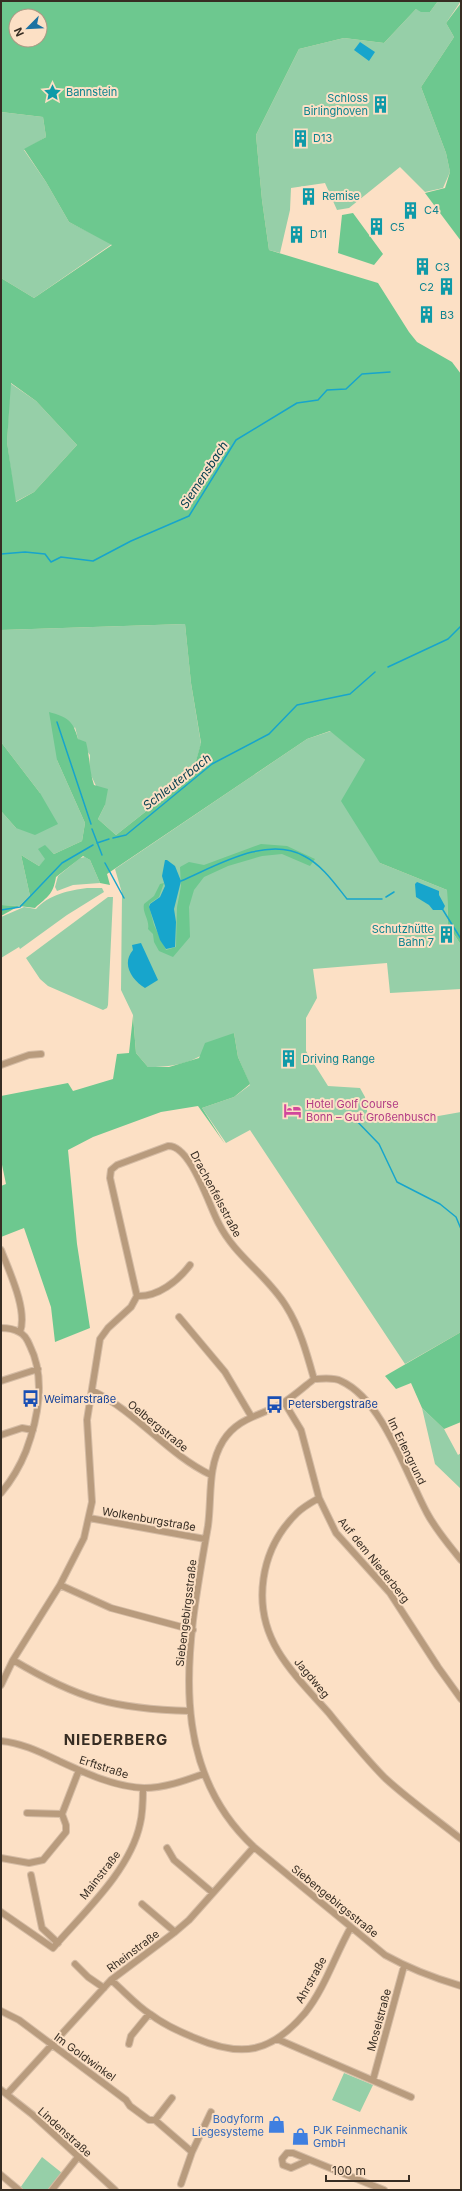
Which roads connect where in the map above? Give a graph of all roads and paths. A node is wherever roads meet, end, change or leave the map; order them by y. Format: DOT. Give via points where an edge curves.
graph roads {
  1 [pos="41,1054"];
  2 [pos="1,1065"];
  3 [pos="1,1250"];
  4 [pos="190,1265"];
  5 [pos="137,1296"];
  6 [pos="179,1317"];
  7 [pos="1,1328"];
  8 [pos="20,1332"];
  9 [pos="38,1369"];
  10 [pos="314,1379"];
  11 [pos="1,1381"];
  12 [pos="93,1391"];
  13 [pos="284,1402"];
  14 [pos="251,1416"];
  15 [pos="32,1430"];
  16 [pos="1,1435"];
  17 [pos="211,1475"];
  18 [pos="1,1493"];
  19 [pos="320,1498"];
  20 [pos="89,1518"];
  21 [pos="205,1539"];
  22 [pos="461,1560"];
  23 [pos="60,1585"];
  24 [pos="193,1630"];
  25 [pos="13,1660"];
  26 [pos="1,1685"];
  27 [pos="461,1699"];
  28 [pos="190,1711"];
  29 [pos="1,1741"];
  30 [pos="79,1770"];
  31 [pos="203,1774"];
  32 [pos="143,1788"];
  33 [pos="27,1813"];
  34 [pos="62,1814"];
  35 [pos="461,1838"];
  36 [pos="254,1847"];
  37 [pos="167,1848"];
  38 [pos="1,1858"];
  39 [pos="31,1875"];
  40 [pos="213,1894"];
  41 [pos="142,1904"];
  42 [pos="1,1912"];
  43 [pos="351,1928"];
  44 [pos="175,1932"];
  45 [pos="58,1943"];
  46 [pos="75,1964"];
  47 [pos="404,1966"];
  48 [pos="111,1980"];
  49 [pos="461,1986"];
  50 [pos="104,1988"];
  51 [pos="1,2011"];
  52 [pos="149,2014"];
  53 [pos="277,2039"];
  54 [pos="129,2044"];
  55 [pos="52,2046"];
  56 [pos="373,2080"];
  57 [pos="1,2090"];
  58 [pos="7,2094"];
  59 [pos="172,2098"];
  60 [pos="411,2098"];
  61 [pos="211,2112"];
  62 [pos="155,2120"];
  63 [pos="192,2152"];
  64 [pos="78,2157"];
  65 [pos="309,2160"];
  66 [pos="1,2175"];
  67 [pos="181,2184"];
  68 [pos="19,2190"];
  69 [pos="52,2190"];
  70 [pos="115,2190"];
  71 [pos="384,2190"];
  1 -- 2 [label="street" via="29,1055"];
  3 -- 8 [label="street" via="16,1293 22,1319"];
  4 -- 5 [label="street" via="182,1276 153,1295"];
  5 -- 10 [label="street, Drachenfelsstraße" via="110,1178 111,1170 117,1165 174,1146 180,1150 196,1173 226,1237 285,1305 296,1327"];
  5 -- 12 [label="street" via="131,1307 100,1339"];
  6 -- 14 [label="street" via="225,1372"];
  7 -- 8 [label="street"];
  8 -- 9 [label="street" via="29,1343"];
  9 -- 11 [label="street"];
  9 -- 15 [label="street" via="39,1388"];
  10 -- 13 [label="street, Siebengebirgsstraße"];
  10 -- 22 [label="street, Im Erlengrund" via="341,1381 355,1389 367,1401 380,1418 428,1514"];
  12 -- 17 [label="street, Oelbergstraße" via="104,1396 146,1427 192,1466"];
  12 -- 20 [label="street" via="86,1433 92,1485"];
  13 -- 14 [label="street, Siebengebirgsstraße"];
  13 -- 19 [label="street, Auf dem Niederberg" via="301,1430"];
  14 -- 17 [label="street, Siebengebirgsstraße" via="232,1430 224,1440"];
  15 -- 16 [label="street" via="22,1428"];
  15 -- 18 [label="street" via="17,1470"];
  17 -- 21 [label="street, Siebengebirgsstraße" via="210,1514"];
  19 -- 27 [label="street, Auf dem Niederberg" via="336,1533 390,1594"];
  19 -- 35 [label="street, Jagdweg" via="298,1512 282,1529 270,1550 262,1589 264,1615 269,1634 278,1652 298,1678 385,1778"];
  20 -- 21 [label="street, Wolkenburgstraße"];
  20 -- 23 [label="street" via="76,1557"];
  21 -- 24 [label="street, Siebengebirgsstraße"];
  23 -- 24 [label="street" via="111,1608"];
  23 -- 25 [label="street"];
  24 -- 28 [label="street, Siebengebirgsstraße" via="189,1673"];
  25 -- 26 [label="street"];
  25 -- 28 [label="street" via="50,1682 88,1698 131,1708"];
  28 -- 31 [label="street, Siebengebirgsstraße"];
  29 -- 30 [label="street, Erftstraße" via="26,1746"];
  30 -- 32 [label="street, Erftstraße"];
  30 -- 34 [label="street"];
  31 -- 32 [label="street, Erftstraße" via="178,1783"];
  31 -- 36 [label="street, Siebengebirgsstraße" via="220,1808 239,1833"];
  32 -- 45 [label="street, Mainstraße" via="140,1824 128,1857"];
  33 -- 34 [label="street"];
  34 -- 38 [label="street" via="66,1832 43,1860 29,1863"];
  36 -- 40 [label="street, Rheinstraße"];
  36 -- 43 [label="street, Siebengebirgsstraße"];
  37 -- 40 [label="street" via="174,1860"];
  39 -- 45 [label="street" via="42,1928"];
  40 -- 44 [label="street, Rheinstraße"];
  41 -- 44 [label="street, Rheinstraße"];
  42 -- 45 [label="street" via="53,1948"];
  43 -- 47 [label="street, Siebengebirgsstraße" via="385,1955"];
  43 -- 53 [label="street, Ahrstraße" via="305,2012"];
  44 -- 48 [label="street, Rheinstraße"];
  46 -- 50 [label="street, Rheinstraße"];
  47 -- 49 [label="street, Siebengebirgsstraße"];
  47 -- 56 [label="street, Moselstraße"];
  48 -- 50 [label="street, Rheinstraße"];
  48 -- 52 [label="street, Ahrstraße"];
  50 -- 55 [label="street, Rheinstraße"];
  51 -- 55 [label="street, Im Goldwinkel" via="20,2020"];
  52 -- 53 [label="street, Ahrstraße" via="190,2036 231,2051 257,2048"];
  52 -- 54 [label="street" via="131,2036"];
  53 -- 56 [label="street"];
  55 -- 58 [label="street, Rheinstraße"];
  55 -- 62 [label="street, Im Goldwinkel" via="149,2120"];
  56 -- 60 [label="street"];
  57 -- 58 [label="street, Lindenstraße"];
  58 -- 64 [label="street, Lindenstraße"];
  59 -- 62 [label="street"];
  61 -- 63 [label="street"];
  62 -- 63 [label="street, Im Goldwinkel"];
  63 -- 67 [label="street"];
  64 -- 69 [label="street"];
  64 -- 70 [label="street, Lindenstraße"];
  65 -- 71 [label="street"];
  66 -- 68 [label="street"];
}
